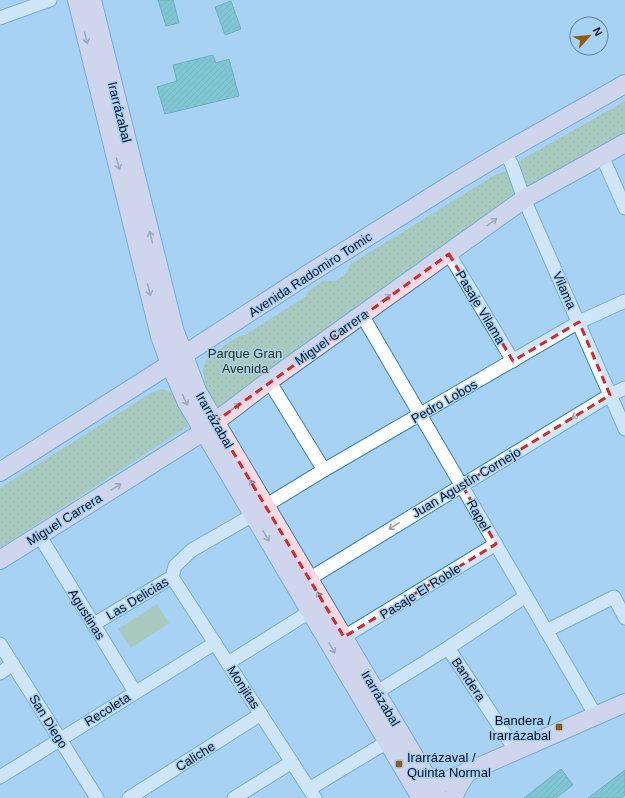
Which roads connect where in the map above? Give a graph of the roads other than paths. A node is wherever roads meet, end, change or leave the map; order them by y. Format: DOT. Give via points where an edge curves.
graph roads {
  1 [pos="50,0"];
  2 [pos="77,0"];
  3 [pos="92,0"];
  4 [pos="0,18"];
  5 [pos="625,84"];
  6 [pos="625,143"];
  7 [pos="505,152"];
  8 [pos="602,156"];
  9 [pos="524,199"];
  10 [pos="625,208"];
  11 [pos="449,254"];
  12 [pos="625,301"];
  13 [pos="362,315"];
  14 [pos="579,322"];
  15 [pos="176,360"];
  16 [pos="513,361"];
  17 [pos="269,381"];
  18 [pos="625,388"];
  19 [pos="610,395"];
  20 [pos="420,415"];
  21 [pos="209,427"];
  22 [pos="625,429"];
  23 [pos="324,470"];
  24 [pos="0,472"];
  25 [pos="462,485"];
  26 [pos="259,510"];
  27 [pos="39,536"];
  28 [pos="496,544"];
  29 [pos="0,560"];
  30 [pos="172,577"];
  31 [pos="309,578"];
  32 [pos="526,596"];
  33 [pos="311,611"];
  34 [pos="625,618"];
  35 [pos="94,624"];
  36 [pos="546,631"];
  37 [pos="344,637"];
  38 [pos="215,643"];
  39 [pos="0,644"];
  40 [pos="448,648"];
  41 [pos="228,663"];
  42 [pos="13,664"];
  43 [pos="0,673"];
  44 [pos="136,692"];
  45 [pos="377,692"];
  46 [pos="625,704"];
  47 [pos="261,714"];
  48 [pos="596,716"];
  49 [pos="60,739"];
  50 [pos="387,742"];
  51 [pos="516,751"];
  52 [pos="292,762"];
  53 [pos="468,771"];
  54 [pos="0,777"];
  55 [pos="312,793"];
  56 [pos="428,794"];
  57 [pos="97,798"];
  58 [pos="129,798"];
  59 [pos="234,798"];
  60 [pos="453,798"];
  1 -- 4 [label="street"];
  2 -- 15 [label="main road, Irarrázabal, one-way" via="160,336"];
  15 -- 3 [label="main road, Irarrázabal, one-way" via="174,329"];
  5 -- 7 [label="main road, Avenida Radomiro Tomic"];
  6 -- 8 [label="main road, Miguel Carrera"];
  7 -- 9 [label="street, Vilama"];
  7 -- 15 [label="main road, Avenida Radomiro Tomic"];
  8 -- 9 [label="main road, Miguel Carrera"];
  8 -- 10 [label="street"];
  11 -- 9 [label="main road, Miguel Carrera, one-way"];
  9 -- 14 [label="street, Vilama"];
  13 -- 11 [label="main road, Miguel Carrera, one-way"];
  11 -- 16 [label="street, Pasaje Vilama"];
  12 -- 14 [label="street, Pedro Lobos"];
  13 -- 17 [label="main road, Miguel Carrera"];
  13 -- 20 [label="street, Rapel"];
  14 -- 16 [label="street, Pedro Lobos"];
  14 -- 19 [label="street, Vilama"];
  15 -- 21 [label="main road, Irarrázabal" via="187,403"];
  15 -- 24 [label="main road, Avenida Radomiro Tomic"];
  16 -- 20 [label="street, Pedro Lobos"];
  21 -- 17 [label="main road, Miguel Carrera, one-way"];
  17 -- 23 [label="street"];
  18 -- 19 [label="street, Juan Agustín Cornejo"];
  19 -- 22 [label="street, Vilama"];
  19 -- 25 [label="street, Juan Agustín Cornejo, one-way"];
  20 -- 23 [label="street, Pedro Lobos"];
  20 -- 25 [label="street, Rapel"];
  21 -- 26 [label="main road, Irarrázabal"];
  27 -- 21 [label="main road, Miguel Carrera, one-way"];
  23 -- 26 [label="street, Pedro Lobos"];
  25 -- 28 [label="street, Rapel"];
  25 -- 31 [label="street, Juan Agustín Cornejo, one-way"];
  26 -- 30 [label="street, Las Delicias" via="192,550 176,566"];
  26 -- 31 [label="main road, Irarrázabal"];
  26 -- 33 [label="main road, Irarrázabal, one-way"];
  27 -- 29 [label="main road, Miguel Carrera"];
  27 -- 35 [label="street, Agustinas"];
  28 -- 32 [label="street, Rapel"];
  28 -- 37 [label="street, Pasaje El Roble"];
  30 -- 35 [label="street, Las Delicias"];
  30 -- 38 [label="street, Monjitas"];
  37 -- 31 [label="main road, Irarrázabal, one-way"];
  32 -- 36 [label="street, Rapel"];
  32 -- 40 [label="street"];
  33 -- 41 [label="street"];
  33 -- 50 [label="main road, Irarrázabal, one-way"];
  34 -- 36 [label="street" via="614,597"];
  35 -- 44 [label="street, Agustinas"];
  36 -- 48 [label="street, Rapel"];
  37 -- 45 [label="main road, Irarrázabal"];
  38 -- 41 [label="street, Monjitas"];
  38 -- 44 [label="street, Recoleta"];
  39 -- 42 [label="street, San Diego"];
  40 -- 45 [label="street"];
  40 -- 51 [label="street, Bandera"];
  41 -- 47 [label="street, Monjitas"];
  42 -- 43 [label="street"];
  42 -- 49 [label="street, San Diego"];
  44 -- 49 [label="street, Recoleta"];
  45 -- 56 [label="main road, Irarrázabal"];
  46 -- 48 [label="main road"];
  47 -- 52 [label="street, Monjitas"];
  47 -- 58 [label="street, Caliche"];
  48 -- 51 [label="main road"];
  49 -- 54 [label="street, Recoleta"];
  49 -- 57 [label="street, San Diego"];
  50 -- 55 [label="street"];
  50 -- 56 [label="main road, Irarrázabal"];
  51 -- 53 [label="main road"];
  52 -- 55 [label="street, Monjitas"];
  52 -- 59 [label="street"];
  53 -- 56 [label="main road"];
  53 -- 60 [label="main road"];
}
